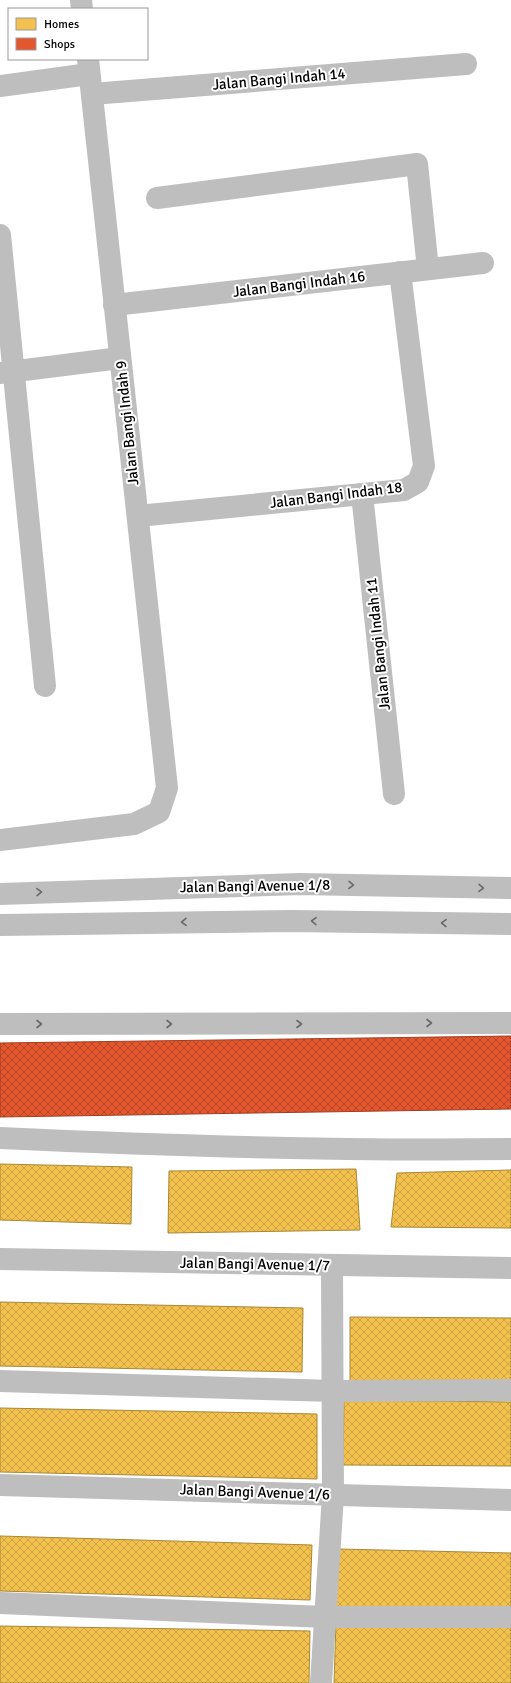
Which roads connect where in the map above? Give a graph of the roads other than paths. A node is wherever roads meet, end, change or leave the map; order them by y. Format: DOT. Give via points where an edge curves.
graph roads {
  1 [pos="466,64"];
  2 [pos="90,76"];
  3 [pos="0,86"];
  4 [pos="157,198"];
  5 [pos="0,235"];
  6 [pos="483,263"];
  7 [pos="428,269"];
  8 [pos="400,272"];
  9 [pos="114,305"];
  10 [pos="120,358"];
  11 [pos="7,372"];
  12 [pos="362,494"];
  13 [pos="138,516"];
  14 [pos="45,686"];
  15 [pos="394,794"];
  16 [pos="0,840"];
  17 [pos="511,888"];
  18 [pos="0,894"];
  19 [pos="511,924"];
  20 [pos="0,925"];
  21 [pos="511,1023"];
  22 [pos="0,1024"];
  23 [pos="0,1138"];
  24 [pos="511,1149"];
  25 [pos="0,1259"];
  26 [pos="332,1266"];
  27 [pos="511,1268"];
  28 [pos="0,1382"];
  29 [pos="511,1390"];
  30 [pos="332,1391"];
  31 [pos="0,1485"];
  32 [pos="333,1495"];
  33 [pos="511,1500"];
  34 [pos="0,1603"];
  35 [pos="325,1617"];
  36 [pos="511,1617"];
  37 [pos="321,1683"];
  1 -- 2 [label="street, Jalan Bangi Indah 14"];
  2 -- 3 [label="street, Jalan Bangi Indah 14"];
  2 -- 9 [label="street, Jalan Bangi Indah 9"];
  4 -- 7 [label="street" via="417,164"];
  5 -- 11 [label="street"];
  6 -- 7 [label="street, Jalan Bangi Indah 16"];
  7 -- 8 [label="street, Jalan Bangi Indah 16"];
  8 -- 9 [label="street, Jalan Bangi Indah 16"];
  8 -- 12 [label="street, Jalan Bangi Indah 18" via="424,466 418,482 404,490"];
  9 -- 10 [label="street, Jalan Bangi Indah 9"];
  10 -- 11 [label="street"];
  10 -- 13 [label="street, Jalan Bangi Indah 9"];
  11 -- 14 [label="street"];
  12 -- 13 [label="street, Jalan Bangi Indah 18"];
  12 -- 15 [label="street, Jalan Bangi Indah 11"];
  13 -- 16 [label="street, Jalan Bangi Indah 9" via="167,788 159,812 134,824"];
  18 -- 17 [label="street, Jalan Bangi Avenue 1/8, one-way" via="300,884"];
  19 -- 20 [label="street, one-way" via="291,921"];
  22 -- 21 [label="street, one-way"];
  23 -- 24 [label="street" via="153,1145 372,1150"];
  25 -- 26 [label="street, Jalan Bangi Avenue 1/7"];
  26 -- 27 [label="street, Jalan Bangi Avenue 1/7"];
  26 -- 30 [label="street"];
  28 -- 30 [label="street"];
  29 -- 30 [label="street"];
  30 -- 32 [label="street"];
  31 -- 32 [label="street, Jalan Bangi Avenue 1/6"];
  32 -- 33 [label="street, Jalan Bangi Avenue 1/6"];
  32 -- 35 [label="street"];
  34 -- 35 [label="street"];
  35 -- 36 [label="street"];
  35 -- 37 [label="street"];
}
